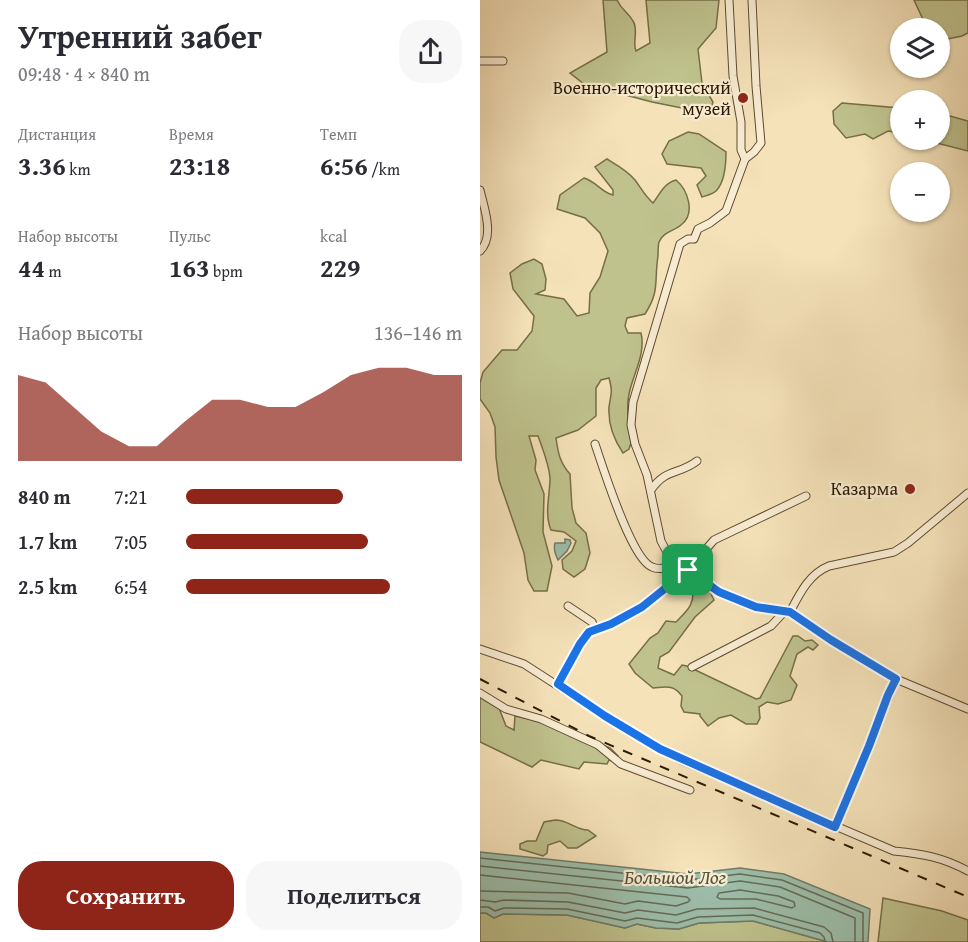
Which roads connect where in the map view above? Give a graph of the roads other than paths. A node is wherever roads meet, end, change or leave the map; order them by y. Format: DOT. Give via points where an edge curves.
graph roads {
  1 [pos="729,0"];
  2 [pos="752,0"];
  3 [pos="480,61"];
  4 [pos="503,61"];
  5 [pos="745,159"];
  6 [pos="480,190"];
  7 [pos="480,251"];
  8 [pos="595,444"];
  9 [pos="697,461"];
  10 [pos="651,490"];
  11 [pos="968,493"];
  12 [pos="806,496"];
  13 [pos="680,565"];
  14 [pos="688,570"];
  15 [pos="568,606"];
  16 [pos="787,612"];
  17 [pos="596,630"];
  18 [pos="480,648"];
  19 [pos="692,667"];
  20 [pos="896,679"];
  21 [pos="558,684"];
  22 [pos="480,693"];
  23 [pos="968,709"];
  24 [pos="690,790"];
  25 [pos="835,827"];
  26 [pos="968,871"];
  1 -- 5 [label="street" via="733,76"];
  2 -- 5 [label="street" via="761,143"];
  3 -- 4 [label="street"];
  5 -- 10 [label="street" via="726,211 698,228 694,239 680,244 633,402 631,425"];
  6 -- 7 [label="street" via="488,238"];
  8 -- 13 [label="street" via="620,514 646,563 660,568"];
  9 -- 10 [label="street" via="689,468 663,476"];
  10 -- 13 [label="street" via="661,541 669,556"];
  11 -- 16 [label="street" via="894,552 820,570"];
  12 -- 14 [label="street" via="714,540"];
  13 -- 14 [label="street"];
  14 -- 16 [label="street" via="719,592 756,607"];
  14 -- 17 [label="street" via="642,607"];
  15 -- 17 [label="street" via="592,622"];
  16 -- 19 [label="street" via="771,626"];
  16 -- 20 [label="street"];
  17 -- 21 [label="street" via="589,632 580,644"];
  18 -- 21 [label="street" via="524,664"];
  20 -- 23 [label="street"];
  20 -- 25 [label="street"];
  21 -- 25 [label="street" via="670,755"];
  22 -- 24 [label="street" via="506,709 541,719 598,745 621,764"];
  25 -- 26 [label="street" via="894,851 933,856"];
}
